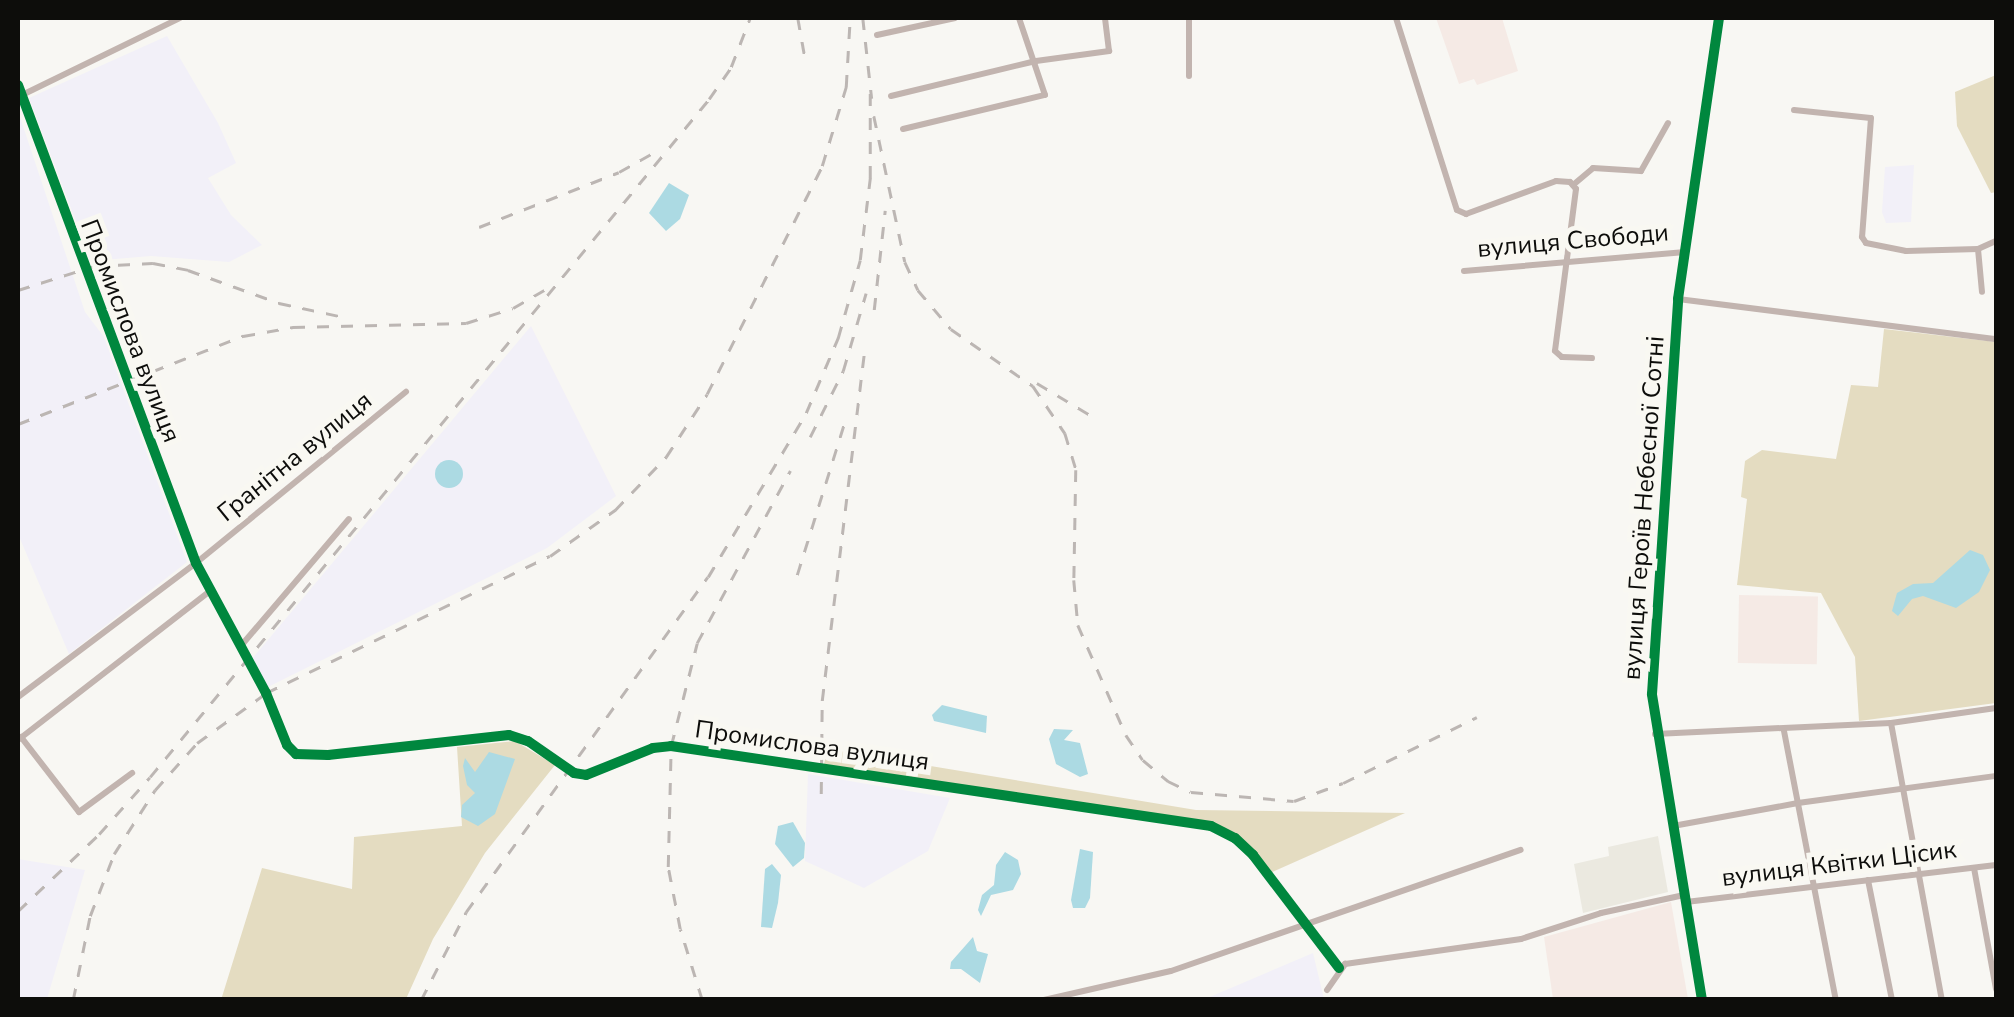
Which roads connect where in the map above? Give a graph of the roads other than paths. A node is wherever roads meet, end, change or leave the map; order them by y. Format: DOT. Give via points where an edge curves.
graph roads {
  1 [pos="180,18"];
  2 [pos="955,18"];
  3 [pos="1020,18"];
  4 [pos="1106,18"];
  5 [pos="1189,18"];
  6 [pos="1396,18"];
  7 [pos="1719,18"];
  8 [pos="877,35"];
  9 [pos="1036,61"];
  10 [pos="1189,76"];
  11 [pos="18,85"];
  12 [pos="22,95"];
  13 [pos="892,96"];
  14 [pos="1794,110"];
  15 [pos="1668,123"];
  16 [pos="903,129"];
  17 [pos="1573,185"];
  18 [pos="1996,241"];
  19 [pos="1978,248"];
  20 [pos="1685,252"];
  21 [pos="1569,262"];
  22 [pos="1464,271"];
  23 [pos="1982,292"];
  24 [pos="1678,299"];
  25 [pos="1996,339"];
  26 [pos="1592,358"];
  27 [pos="406,392"];
  28 [pos="349,519"];
  29 [pos="196,564"];
  30 [pos="209,592"];
  31 [pos="240,647"];
  32 [pos="18,697"];
  33 [pos="1996,708"];
  34 [pos="1891,723"];
  35 [pos="1784,731"];
  36 [pos="1655,734"];
  37 [pos="19,738"];
  38 [pos="132,772"];
  39 [pos="1996,776"];
  40 [pos="1904,790"];
  41 [pos="1798,803"];
  42 [pos="1672,826"];
  43 [pos="1521,850"];
  44 [pos="1996,865"];
  45 [pos="1974,868"];
  46 [pos="1919,874"];
  47 [pos="1868,880"];
  48 [pos="1814,887"];
  49 [pos="1685,898"];
  50 [pos="1307,924"];
  51 [pos="1340,968"];
  52 [pos="1996,989"];
  53 [pos="1327,990"];
  54 [pos="1044,1000"];
  55 [pos="1702,1000"];
  56 [pos="1836,1000"];
  57 [pos="1892,1000"];
  58 [pos="1942,1000"];
  1 -- 12 [label="street"];
  2 -- 8 [label="street"];
  3 -- 9 [label="street"];
  4 -- 9 [label="street" via="1109,51"];
  5 -- 10 [label="street"];
  6 -- 17 [label="street" via="1457,210 1466,214 1556,181"];
  7 -- 20 [label="street, вулиця Героїв Небесної Сотні"];
  9 -- 13 [label="street"];
  9 -- 16 [label="street" via="1045,96"];
  11 -- 12 [label="street, Промислова вулиця"];
  12 -- 29 [label="street, Промислова вулиця"];
  14 -- 19 [label="street" via="1872,118 1866,244"];
  15 -- 17 [label="street" via="1641,171 1593,168"];
  17 -- 21 [label="street"];
  18 -- 19 [label="street"];
  19 -- 23 [label="street"];
  20 -- 21 [label="street, вулиця Свободи"];
  20 -- 24 [label="street, вулиця Героїв Небесної Сотні"];
  21 -- 22 [label="street, вулиця Свободи"];
  21 -- 26 [label="street" via="1555,350 1562,357"];
  24 -- 25 [label="street"];
  24 -- 36 [label="street, вулиця Героїв Небесної Сотні" via="1654,632"];
  27 -- 29 [label="street, Гранітна вулиця"];
  28 -- 31 [label="street"];
  29 -- 30 [label="street, Промислова вулиця"];
  29 -- 32 [label="street, Гранітна вулиця"];
  30 -- 31 [label="street, Промислова вулиця"];
  30 -- 37 [label="street"];
  31 -- 50 [label="street, Промислова вулиця" via="296,754 509,735 586,775 671,746 1170,819 1235,838"];
  33 -- 34 [label="street"];
  34 -- 35 [label="street"];
  34 -- 40 [label="street"];
  35 -- 36 [label="street"];
  35 -- 41 [label="street"];
  36 -- 42 [label="street, вулиця Героїв Небесної Сотні"];
  37 -- 38 [label="street" via="79,812"];
  39 -- 40 [label="street"];
  40 -- 41 [label="street"];
  40 -- 46 [label="street"];
  41 -- 42 [label="street"];
  41 -- 48 [label="street"];
  42 -- 49 [label="street, вулиця Героїв Небесної Сотні"];
  43 -- 50 [label="street"];
  44 -- 45 [label="street, вулиця Квітки Цісик"];
  45 -- 46 [label="street, вулиця Квітки Цісик"];
  45 -- 52 [label="street"];
  46 -- 47 [label="street, вулиця Квітки Цісик"];
  46 -- 58 [label="street"];
  47 -- 48 [label="street, вулиця Квітки Цісик"];
  47 -- 57 [label="street"];
  48 -- 49 [label="street, вулиця Квітки Цісик"];
  48 -- 56 [label="street"];
  49 -- 51 [label="street, вулиця Квітки Цісик" via="1600,913 1521,939"];
  49 -- 55 [label="street, вулиця Героїв Небесної Сотні"];
  50 -- 51 [label="street, Промислова вулиця"];
  50 -- 54 [label="street" via="1171,971"];
  51 -- 53 [label="street"];
}
